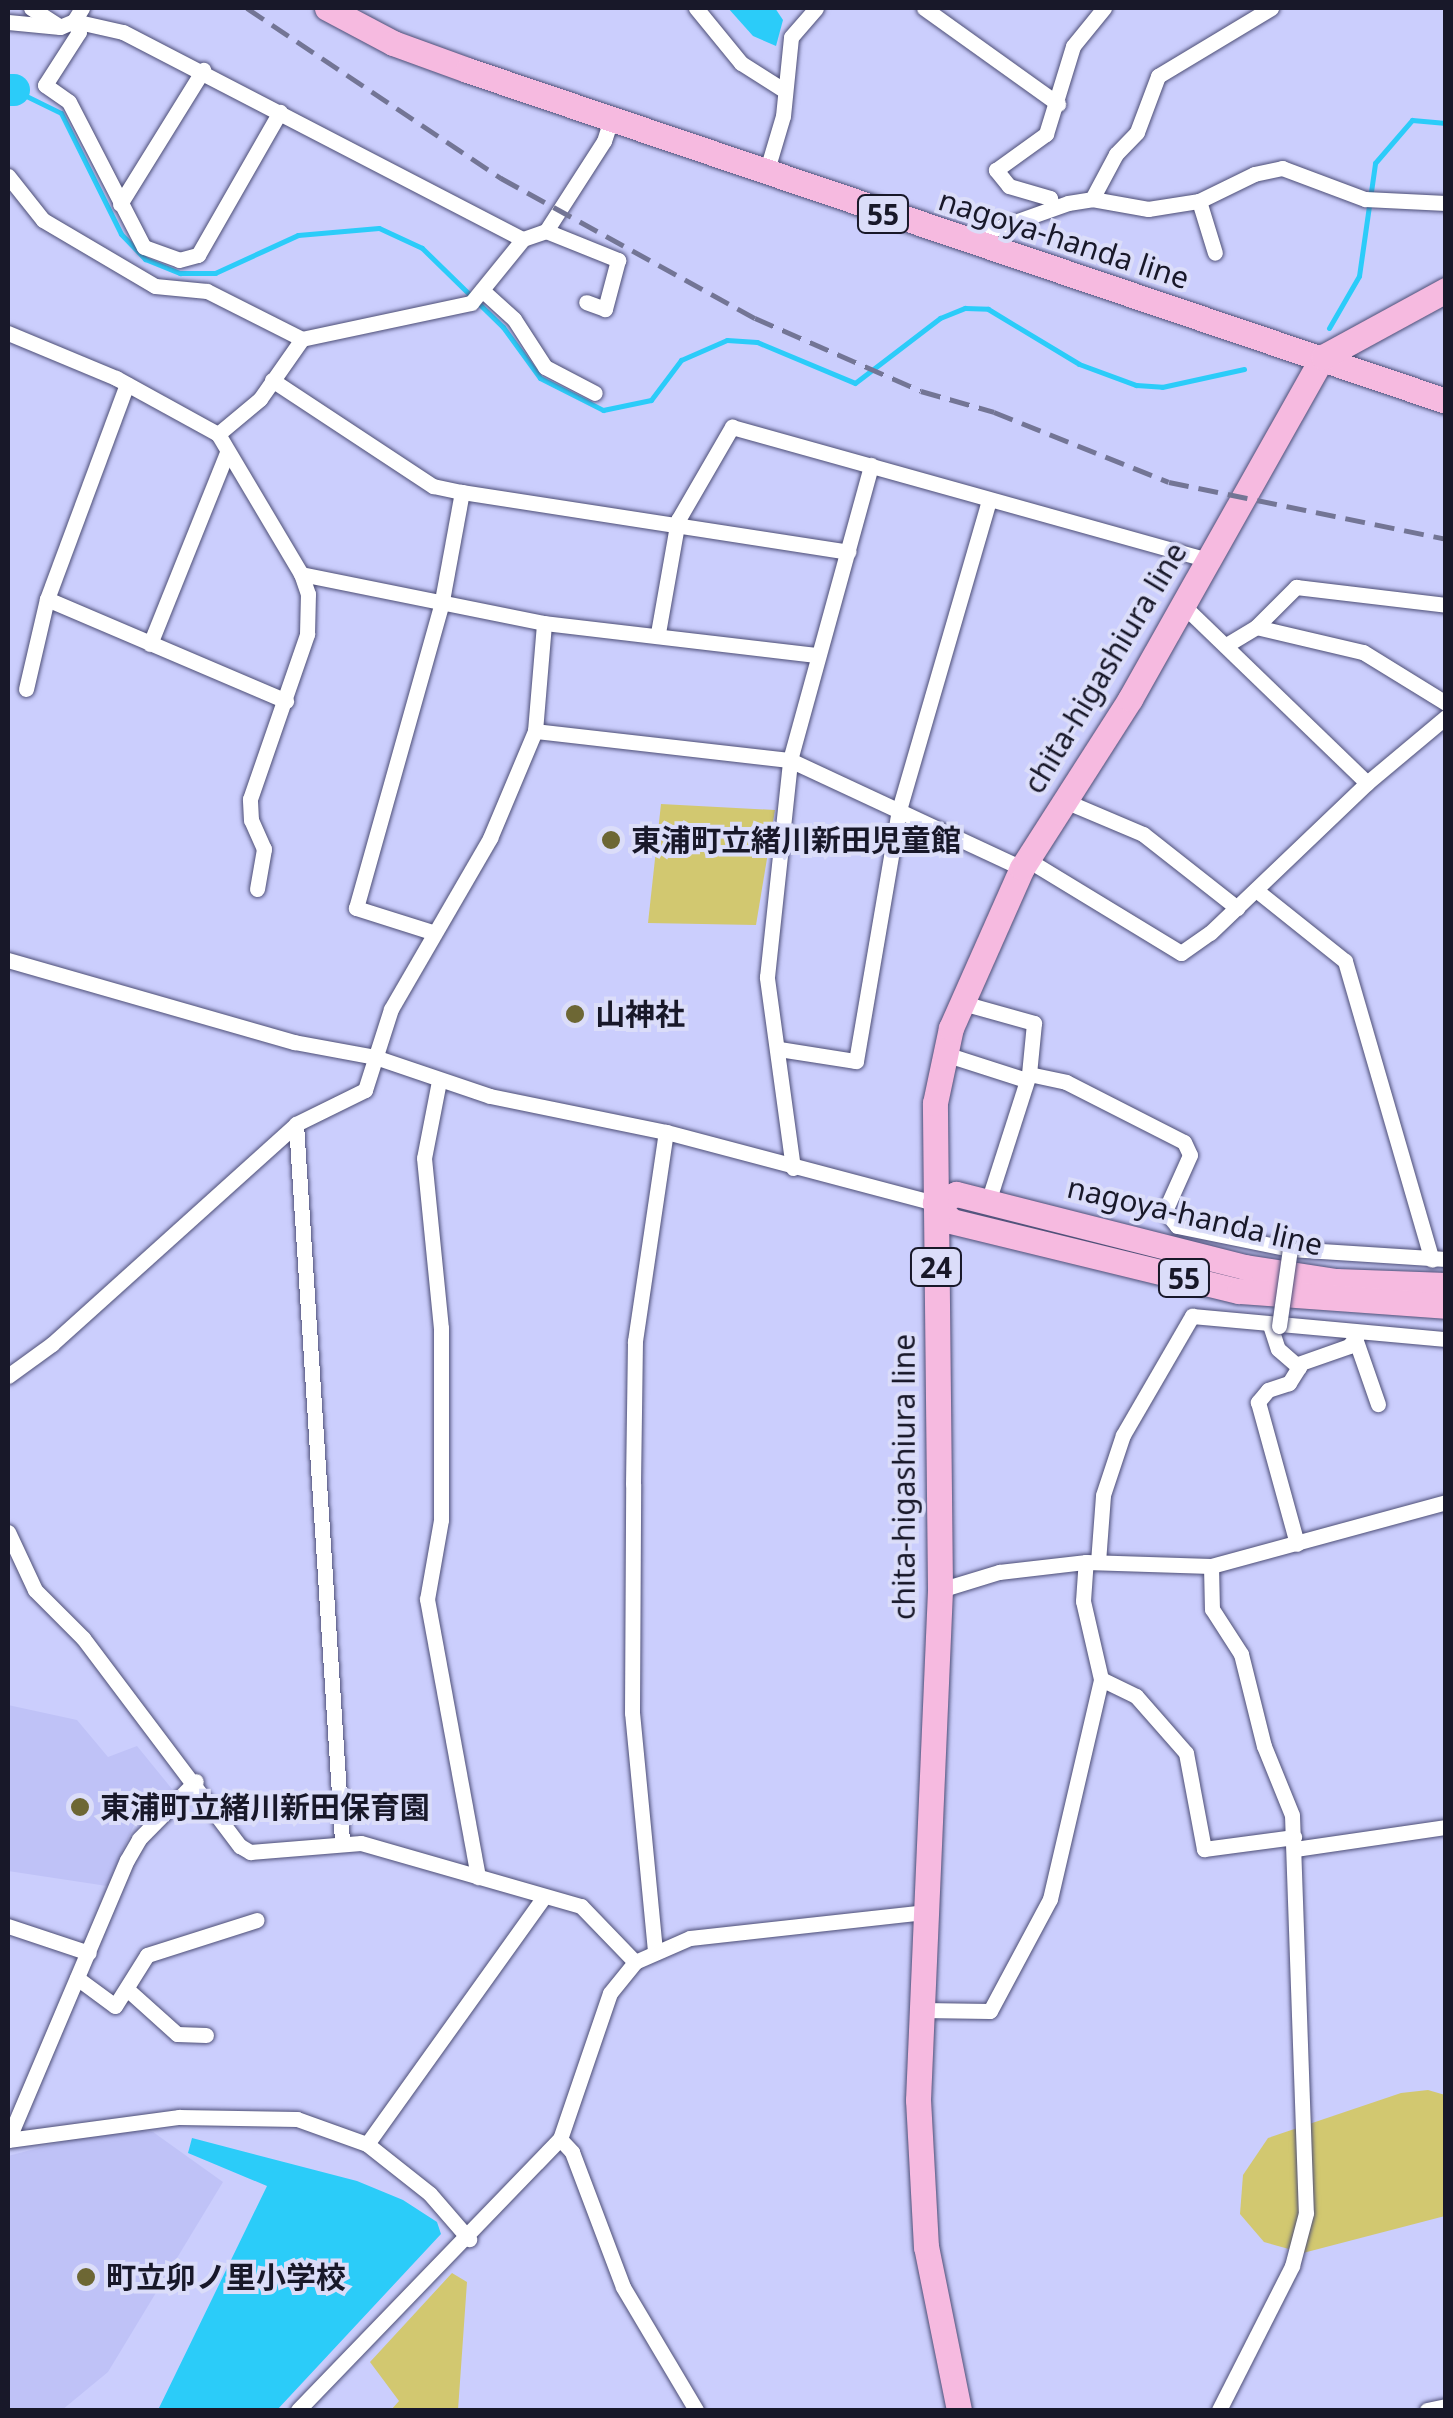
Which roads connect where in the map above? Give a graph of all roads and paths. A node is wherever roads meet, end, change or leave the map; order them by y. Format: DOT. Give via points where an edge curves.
graph roads {
  1 [pos="31,8"];
  2 [pos="328,8"];
  3 [pos="696,8"];
  4 [pos="816,8"];
  5 [pos="924,8"];
  6 [pos="1104,8"];
  7 [pos="1271,8"];
  8 [pos="72,18"];
  9 [pos="8,22"];
  10 [pos="203,70"];
  11 [pos="782,89"];
  12 [pos="1058,104"];
  13 [pos="280,112"];
  14 [pos="611,120"];
  15 [pos="766,173"];
  16 [pos="8,176"];
  17 [pos="1092,199"];
  18 [pos="1199,201"];
  19 [pos="1446,203"];
  20 [pos="120,204"];
  21 [pos="1052,206"];
  22 [pos="546,232"];
  23 [pos="524,239"];
  24 [pos="962,241"];
  25 [pos="1214,253"];
  26 [pos="1446,290"];
  27 [pos="477,296"];
  28 [pos="586,302"];
  29 [pos="8,333"];
  30 [pos="302,339"];
  31 [pos="1323,357"];
  32 [pos="272,380"];
  33 [pos="127,384"];
  34 [pos="596,394"];
  35 [pos="1446,401"];
  36 [pos="218,434"];
  37 [pos="227,452"];
  38 [pos="871,465"];
  39 [pos="462,492"];
  40 [pos="989,502"];
  41 [pos="678,520"];
  42 [pos="848,552"];
  43 [pos="1208,560"];
  44 [pos="301,574"];
  45 [pos="47,599"];
  46 [pos="441,606"];
  47 [pos="1184,606"];
  48 [pos="1446,606"];
  49 [pos="544,623"];
  50 [pos="1256,627"];
  51 [pos="658,633"];
  52 [pos="150,644"];
  53 [pos="1228,644"];
  54 [pos="817,655"];
  55 [pos="26,690"];
  56 [pos="286,701"];
  57 [pos="1446,703"];
  58 [pos="1446,717"];
  59 [pos="535,731"];
  60 [pos="790,760"];
  61 [pos="1367,782"];
  62 [pos="1065,800"];
  63 [pos="900,810"];
  64 [pos="1025,864"];
  65 [pos="257,888"];
  66 [pos="1256,890"];
  67 [pos="1237,908"];
  68 [pos="432,932"];
  69 [pos="8,960"];
  70 [pos="959,1002"];
  71 [pos="779,1048"];
  72 [pos="946,1054"];
  73 [pos="374,1057"];
  74 [pos="1028,1077"];
  75 [pos="439,1080"];
  76 [pos="296,1124"];
  77 [pos="666,1132"];
  78 [pos="792,1168"];
  79 [pos="988,1202"];
  80 [pos="935,1203"];
  81 [pos="1290,1249"];
  82 [pos="1439,1260"];
  83 [pos="1446,1285"];
  84 [pos="1446,1306"];
  85 [pos="1274,1325"];
  86 [pos="1357,1338"];
  87 [pos="1446,1339"];
  88 [pos="1298,1364"];
  89 [pos="8,1376"];
  90 [pos="1378,1404"];
  91 [pos="1446,1502"];
  92 [pos="8,1532"];
  93 [pos="1297,1544"];
  94 [pos="1092,1562"];
  95 [pos="1211,1566"];
  96 [pos="940,1590"];
  97 [pos="1101,1679"];
  98 [pos="196,1781"];
  99 [pos="1446,1826"];
  100 [pos="342,1842"];
  101 [pos="1294,1843"];
  102 [pos="478,1877"];
  103 [pos="544,1897"];
  104 [pos="927,1912"];
  105 [pos="256,1920"];
  106 [pos="8,1926"];
  107 [pos="654,1951"];
  108 [pos="89,1953"];
  109 [pos="635,1962"];
  110 [pos="78,1978"];
  111 [pos="128,1990"];
  112 [pos="922,2010"];
  113 [pos="206,2035"];
  114 [pos="560,2140"];
  115 [pos="366,2144"];
  116 [pos="469,2240"];
  117 [pos="1446,2406"];
  118 [pos="298,2410"];
  119 [pos="696,2410"];
  120 [pos="960,2410"];
  121 [pos="1219,2410"];
  122 [pos="1426,2410"];
  1 -- 8 [label="street"];
  2 -- 14 [label="main road, nagoya-handa line / 55" via="393,43"];
  3 -- 11 [label="street" via="741,63"];
  4 -- 11 [label="street" via="791,37"];
  5 -- 12 [label="street"];
  6 -- 12 [label="street" via="1073,46"];
  7 -- 17 [label="street" via="1158,76 1137,132"];
  8 -- 9 [label="street"];
  8 -- 10 [label="street" via="123,32"];
  8 -- 20 [label="street" via="78,32 45,85 69,102"];
  10 -- 13 [label="street"];
  10 -- 20 [label="street"];
  11 -- 15 [label="street" via="781,125"];
  12 -- 21 [label="street" via="1046,134 996,170 1009,186 1050,198"];
  13 -- 20 [label="street" via="198,255 179,260 144,247"];
  13 -- 23 [label="street"];
  14 -- 15 [label="main road, nagoya-handa line / 55"];
  14 -- 22 [label="street"];
  15 -- 24 [label="main road, nagoya-handa line / 55"];
  16 -- 30 [label="street" via="43,220 154,286 207,291"];
  17 -- 18 [label="street" via="1148,209"];
  17 -- 21 [label="street"];
  18 -- 19 [label="street" via="1282,168 1365,199"];
  18 -- 25 [label="street"];
  21 -- 24 [label="street"];
  22 -- 23 [label="street"];
  22 -- 28 [label="street" via="618,260 605,309"];
  23 -- 27 [label="street"];
  24 -- 31 [label="main road, nagoya-handa line / 55"];
  26 -- 31 [label="main road"];
  27 -- 30 [label="street"];
  27 -- 34 [label="street" via="521,328 546,367"];
  29 -- 33 [label="street"];
  30 -- 32 [label="street"];
  31 -- 35 [label="main road, nagoya-handa line / 55"];
  31 -- 43 [label="main road, chita-higashiura line / 24"];
  32 -- 36 [label="street" via="242,419"];
  32 -- 39 [label="street" via="433,486"];
  33 -- 36 [label="street"];
  33 -- 45 [label="street"];
  36 -- 37 [label="street"];
  37 -- 44 [label="street"];
  37 -- 52 [label="street"];
  38 -- 40 [label="street"];
  38 -- 41 [label="street" via="732,427"];
  38 -- 42 [label="street"];
  39 -- 41 [label="street"];
  39 -- 46 [label="street"];
  40 -- 43 [label="street"];
  40 -- 63 [label="street"];
  41 -- 42 [label="street"];
  41 -- 51 [label="street"];
  42 -- 54 [label="street"];
  43 -- 47 [label="main road, chita-higashiura line / 24"];
  44 -- 46 [label="street"];
  44 -- 56 [label="street" via="307,634"];
  45 -- 52 [label="street"];
  45 -- 55 [label="street"];
  46 -- 49 [label="street"];
  46 -- 68 [label="street" via="356,908"];
  47 -- 53 [label="street"];
  47 -- 62 [label="main road, chita-higashiura line / 24"];
  48 -- 50 [label="street" via="1296,587"];
  49 -- 51 [label="street"];
  49 -- 59 [label="street"];
  50 -- 53 [label="street"];
  50 -- 57 [label="street" via="1363,652"];
  51 -- 54 [label="street"];
  52 -- 56 [label="street"];
  53 -- 61 [label="street"];
  54 -- 60 [label="street"];
  56 -- 65 [label="street" via="250,799 264,849"];
  58 -- 61 [label="street"];
  59 -- 60 [label="street"];
  59 -- 68 [label="street" via="490,838"];
  60 -- 63 [label="street"];
  60 -- 71 [label="street" via="767,977"];
  61 -- 66 [label="street"];
  62 -- 64 [label="main road, chita-higashiura line / 24"];
  62 -- 67 [label="street" via="1143,834"];
  63 -- 64 [label="street"];
  63 -- 71 [label="street" via="856,1061"];
  64 -- 67 [label="street" via="1181,953"];
  64 -- 70 [label="main road, chita-higashiura line / 24"];
  66 -- 67 [label="street"];
  66 -- 82 [label="street" via="1345,961"];
  68 -- 73 [label="street" via="391,1008"];
  69 -- 73 [label="street" via="294,1042"];
  70 -- 72 [label="main road, chita-higashiura line / 24"];
  70 -- 74 [label="street" via="1034,1023"];
  71 -- 78 [label="street"];
  72 -- 74 [label="street"];
  72 -- 80 [label="main road, chita-higashiura line / 24" via="935,1103"];
  73 -- 75 [label="street"];
  73 -- 76 [label="street" via="365,1090"];
  74 -- 79 [label="street"];
  74 -- 81 [label="street" via="1066,1082 1184,1142 1190,1155 1165,1211 1178,1226"];
  75 -- 77 [label="street"];
  75 -- 102 [label="street" via="424,1158 441,1328 442,1520 428,1598"];
  76 -- 89 [label="street"];
  76 -- 100 [label="street"];
  77 -- 78 [label="street"];
  77 -- 107 [label="street" via="635,1341 632,1713"];
  78 -- 80 [label="street"];
  79 -- 80 [label="main road, nagoya-handa line / 55" via="956,1194"];
  79 -- 83 [label="main road, nagoya-handa line / 55" via="1245,1267"];
  80 -- 84 [label="main road, nagoya-handa line / 55" via="951,1221 1239,1292"];
  80 -- 96 [label="main road, chita-higashiura line / 24"];
  81 -- 82 [label="street"];
  81 -- 85 [label="street, bridge"];
  85 -- 86 [label="street"];
  85 -- 88 [label="street" via="1278,1349"];
  85 -- 94 [label="street" via="1192,1316 1123,1435 1103,1495"];
  86 -- 87 [label="street"];
  86 -- 88 [label="street"];
  86 -- 90 [label="street"];
  88 -- 93 [label="street" via="1289,1383 1268,1390 1258,1402"];
  91 -- 93 [label="street"];
  92 -- 98 [label="street" via="35,1590 83,1638"];
  93 -- 95 [label="street"];
  94 -- 95 [label="street"];
  94 -- 96 [label="street" via="999,1572"];
  94 -- 97 [label="street" via="1083,1600"];
  95 -- 101 [label="street" via="1212,1610 1241,1654"];
  96 -- 104 [label="main road, chita-higashiura line / 24"];
  97 -- 101 [label="street" via="1157,1714 1186,1754 1195,1770 1204,1849"];
  97 -- 112 [label="street" via="1039,1924 990,2011"];
  98 -- 100 [label="street" via="250,1852"];
  98 -- 108 [label="street" via="139,1839"];
  99 -- 101 [label="street"];
  100 -- 102 [label="street"];
  101 -- 121 [label="street" via="1306,2214 1292,2266"];
  102 -- 103 [label="street"];
  103 -- 109 [label="street" via="581,1906"];
  103 -- 115 [label="street"];
  104 -- 107 [label="street" via="690,1938"];
  104 -- 112 [label="main road, chita-higashiura line / 24"];
  105 -- 111 [label="street" via="148,1955"];
  106 -- 108 [label="street"];
  107 -- 109 [label="street"];
  108 -- 110 [label="street"];
  109 -- 114 [label="street" via="610,1993"];
  110 -- 111 [label="street" via="115,2006"];
  110 -- 115 [label="street" via="8,2140 179,2117 312,2123"];
  111 -- 113 [label="street" via="177,2034"];
  112 -- 120 [label="main road, chita-higashiura line / 24" via="918,2136 926,2247"];
  114 -- 116 [label="street"];
  114 -- 119 [label="street" via="572,2152 623,2288"];
  115 -- 116 [label="street" via="430,2194"];
  116 -- 118 [label="street" via="417,2282"];
  117 -- 122 [label="street"];
}
